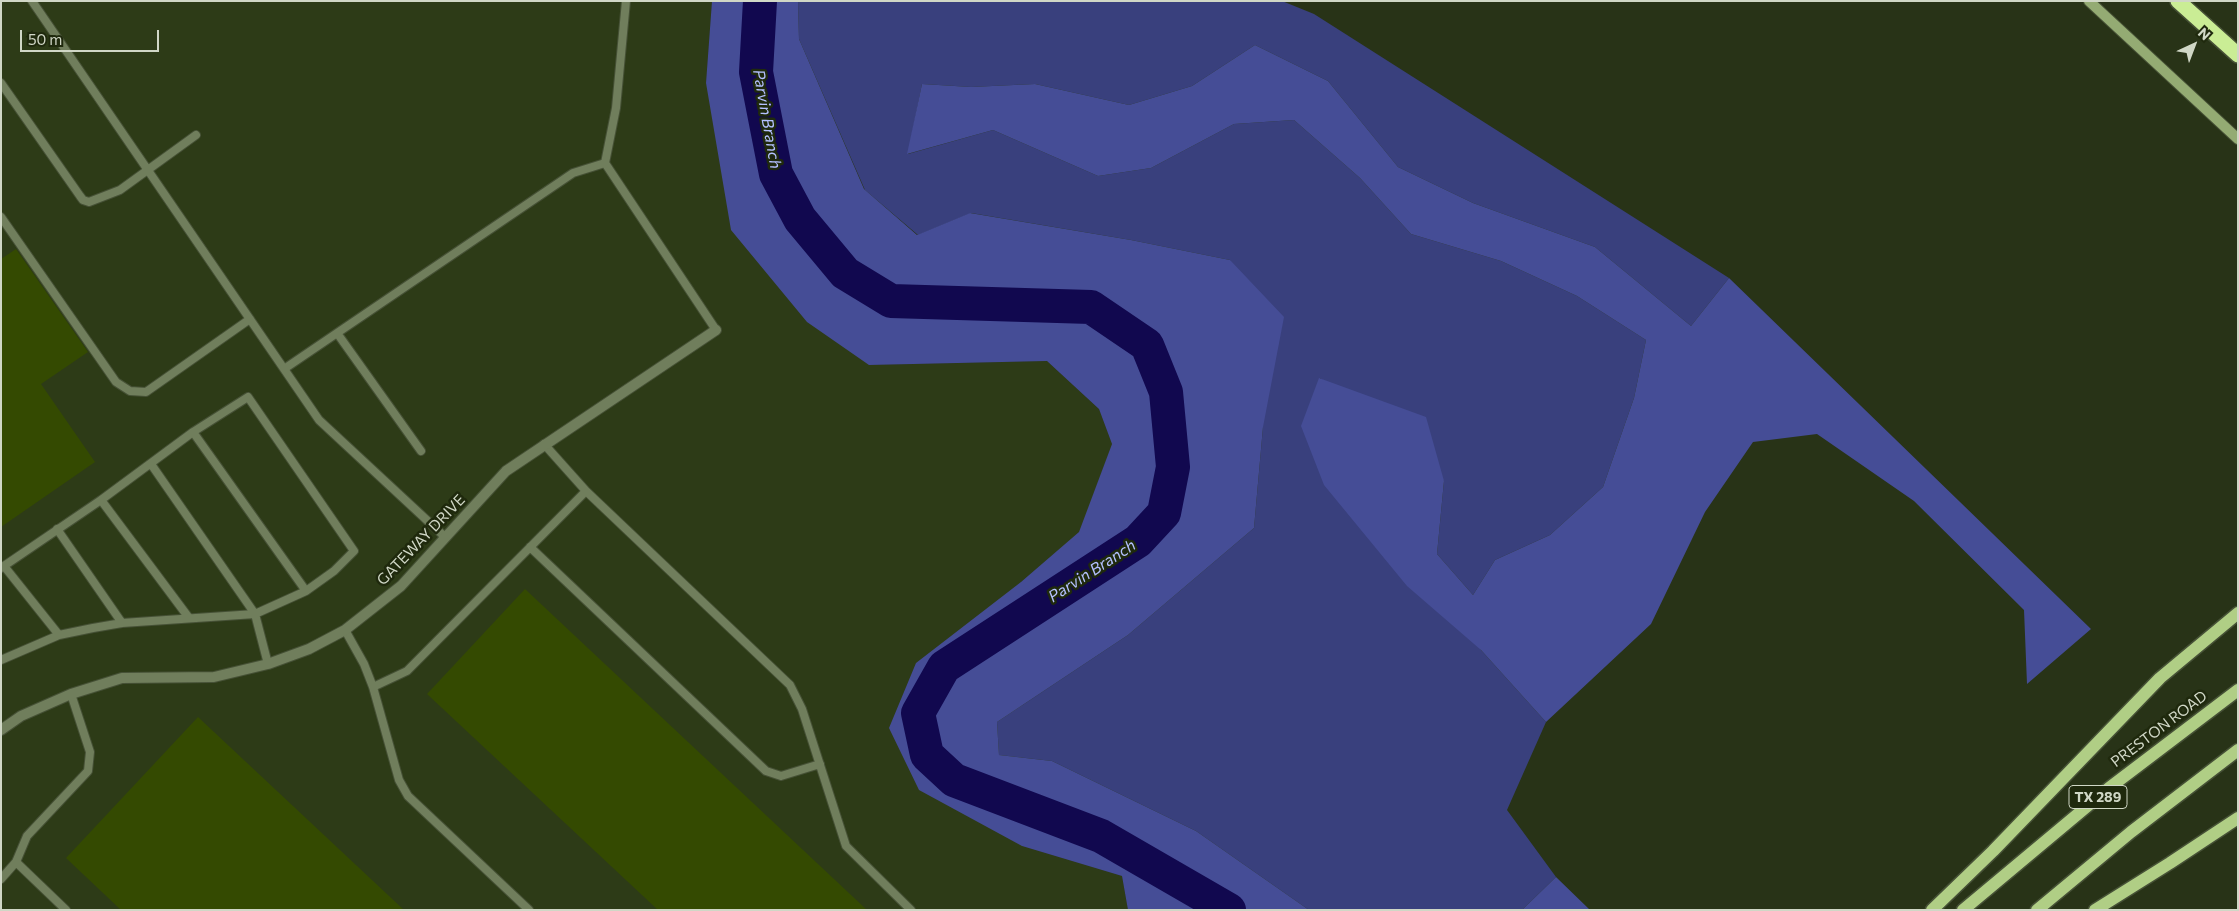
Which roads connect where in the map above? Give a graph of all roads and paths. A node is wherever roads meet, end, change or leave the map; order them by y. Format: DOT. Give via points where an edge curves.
graph roads {
  1 [pos="32,1"];
  2 [pos="626,1"];
  3 [pos="2089,1"];
  4 [pos="2178,1"];
  5 [pos="2238,55"];
  6 [pos="1,83"];
  7 [pos="196,135"];
  8 [pos="2238,139"];
  9 [pos="605,163"];
  10 [pos="148,170"];
  11 [pos="1,218"];
  12 [pos="250,318"];
  13 [pos="716,330"];
  14 [pos="338,333"];
  15 [pos="284,369"];
  16 [pos="193,432"];
  17 [pos="544,444"];
  18 [pos="421,451"];
  19 [pos="151,464"];
  20 [pos="586,491"];
  21 [pos="102,500"];
  22 [pos="57,529"];
  23 [pos="445,538"];
  24 [pos="530,547"];
  25 [pos="3,567"];
  26 [pos="306,591"];
  27 [pos="2238,613"];
  28 [pos="256,614"];
  29 [pos="189,618"];
  30 [pos="122,623"];
  31 [pos="345,630"];
  32 [pos="59,635"];
  33 [pos="3,655"];
  34 [pos="268,664"];
  35 [pos="373,688"];
  36 [pos="2238,690"];
  37 [pos="71,694"];
  38 [pos="1,730"];
  39 [pos="2238,750"];
  40 [pos="820,764"];
  41 [pos="2238,818"];
  42 [pos="16,862"];
  43 [pos="1,879"];
  44 [pos="66,910"];
  45 [pos="529,910"];
  46 [pos="911,910"];
  47 [pos="1932,910"];
  48 [pos="1963,910"];
  49 [pos="2037,910"];
  50 [pos="2095,910"];
  1 -- 10 [label="lane"];
  2 -- 9 [label="lane" via="616,108"];
  3 -- 8 [label="main road"];
  4 -- 5 [label="highway"];
  6 -- 10 [label="lane" via="83,200 95,201 120,190"];
  7 -- 10 [label="lane"];
  9 -- 13 [label="lane"];
  9 -- 14 [label="lane" via="573,173"];
  10 -- 12 [label="lane"];
  11 -- 12 [label="lane" via="116,382 130,391 146,392"];
  12 -- 15 [label="lane"];
  13 -- 17 [label="street, GATEWAY DRIVE"];
  14 -- 15 [label="lane"];
  14 -- 18 [label="lane"];
  15 -- 23 [label="lane" via="319,420"];
  16 -- 19 [label="lane"];
  16 -- 26 [label="lane"];
  16 -- 26 [label="lane" via="248,397 354,551 334,571"];
  17 -- 20 [label="lane"];
  17 -- 23 [label="street, GATEWAY DRIVE" via="506,471"];
  19 -- 21 [label="lane"];
  19 -- 28 [label="lane"];
  20 -- 24 [label="lane"];
  20 -- 40 [label="lane" via="790,684"];
  21 -- 22 [label="lane"];
  21 -- 29 [label="lane"];
  22 -- 25 [label="lane"];
  22 -- 30 [label="lane"];
  23 -- 31 [label="street, GATEWAY DRIVE" via="401,586"];
  24 -- 35 [label="lane" via="407,671"];
  24 -- 40 [label="lane" via="766,771 781,776"];
  25 -- 32 [label="lane"];
  26 -- 28 [label="lane"];
  27 -- 47 [label="main road" via="2160,678"];
  28 -- 29 [label="lane"];
  28 -- 34 [label="lane"];
  29 -- 30 [label="lane"];
  30 -- 32 [label="lane"];
  31 -- 34 [label="street, GATEWAY DRIVE" via="309,649"];
  31 -- 35 [label="lane"];
  32 -- 33 [label="lane"];
  34 -- 37 [label="street, GATEWAY DRIVE" via="214,677 122,678"];
  35 -- 45 [label="lane" via="400,780 408,796"];
  36 -- 48 [label="main road, PRESTON ROAD / TX 289" via="2109,788"];
  37 -- 38 [label="street, GATEWAY DRIVE" via="21,716"];
  37 -- 42 [label="lane" via="90,752 88,771 27,836"];
  39 -- 49 [label="main road, TX 289"];
  40 -- 46 [label="lane" via="846,846"];
  41 -- 50 [label="main road"];
  42 -- 43 [label="lane"];
  42 -- 44 [label="lane"];
}
